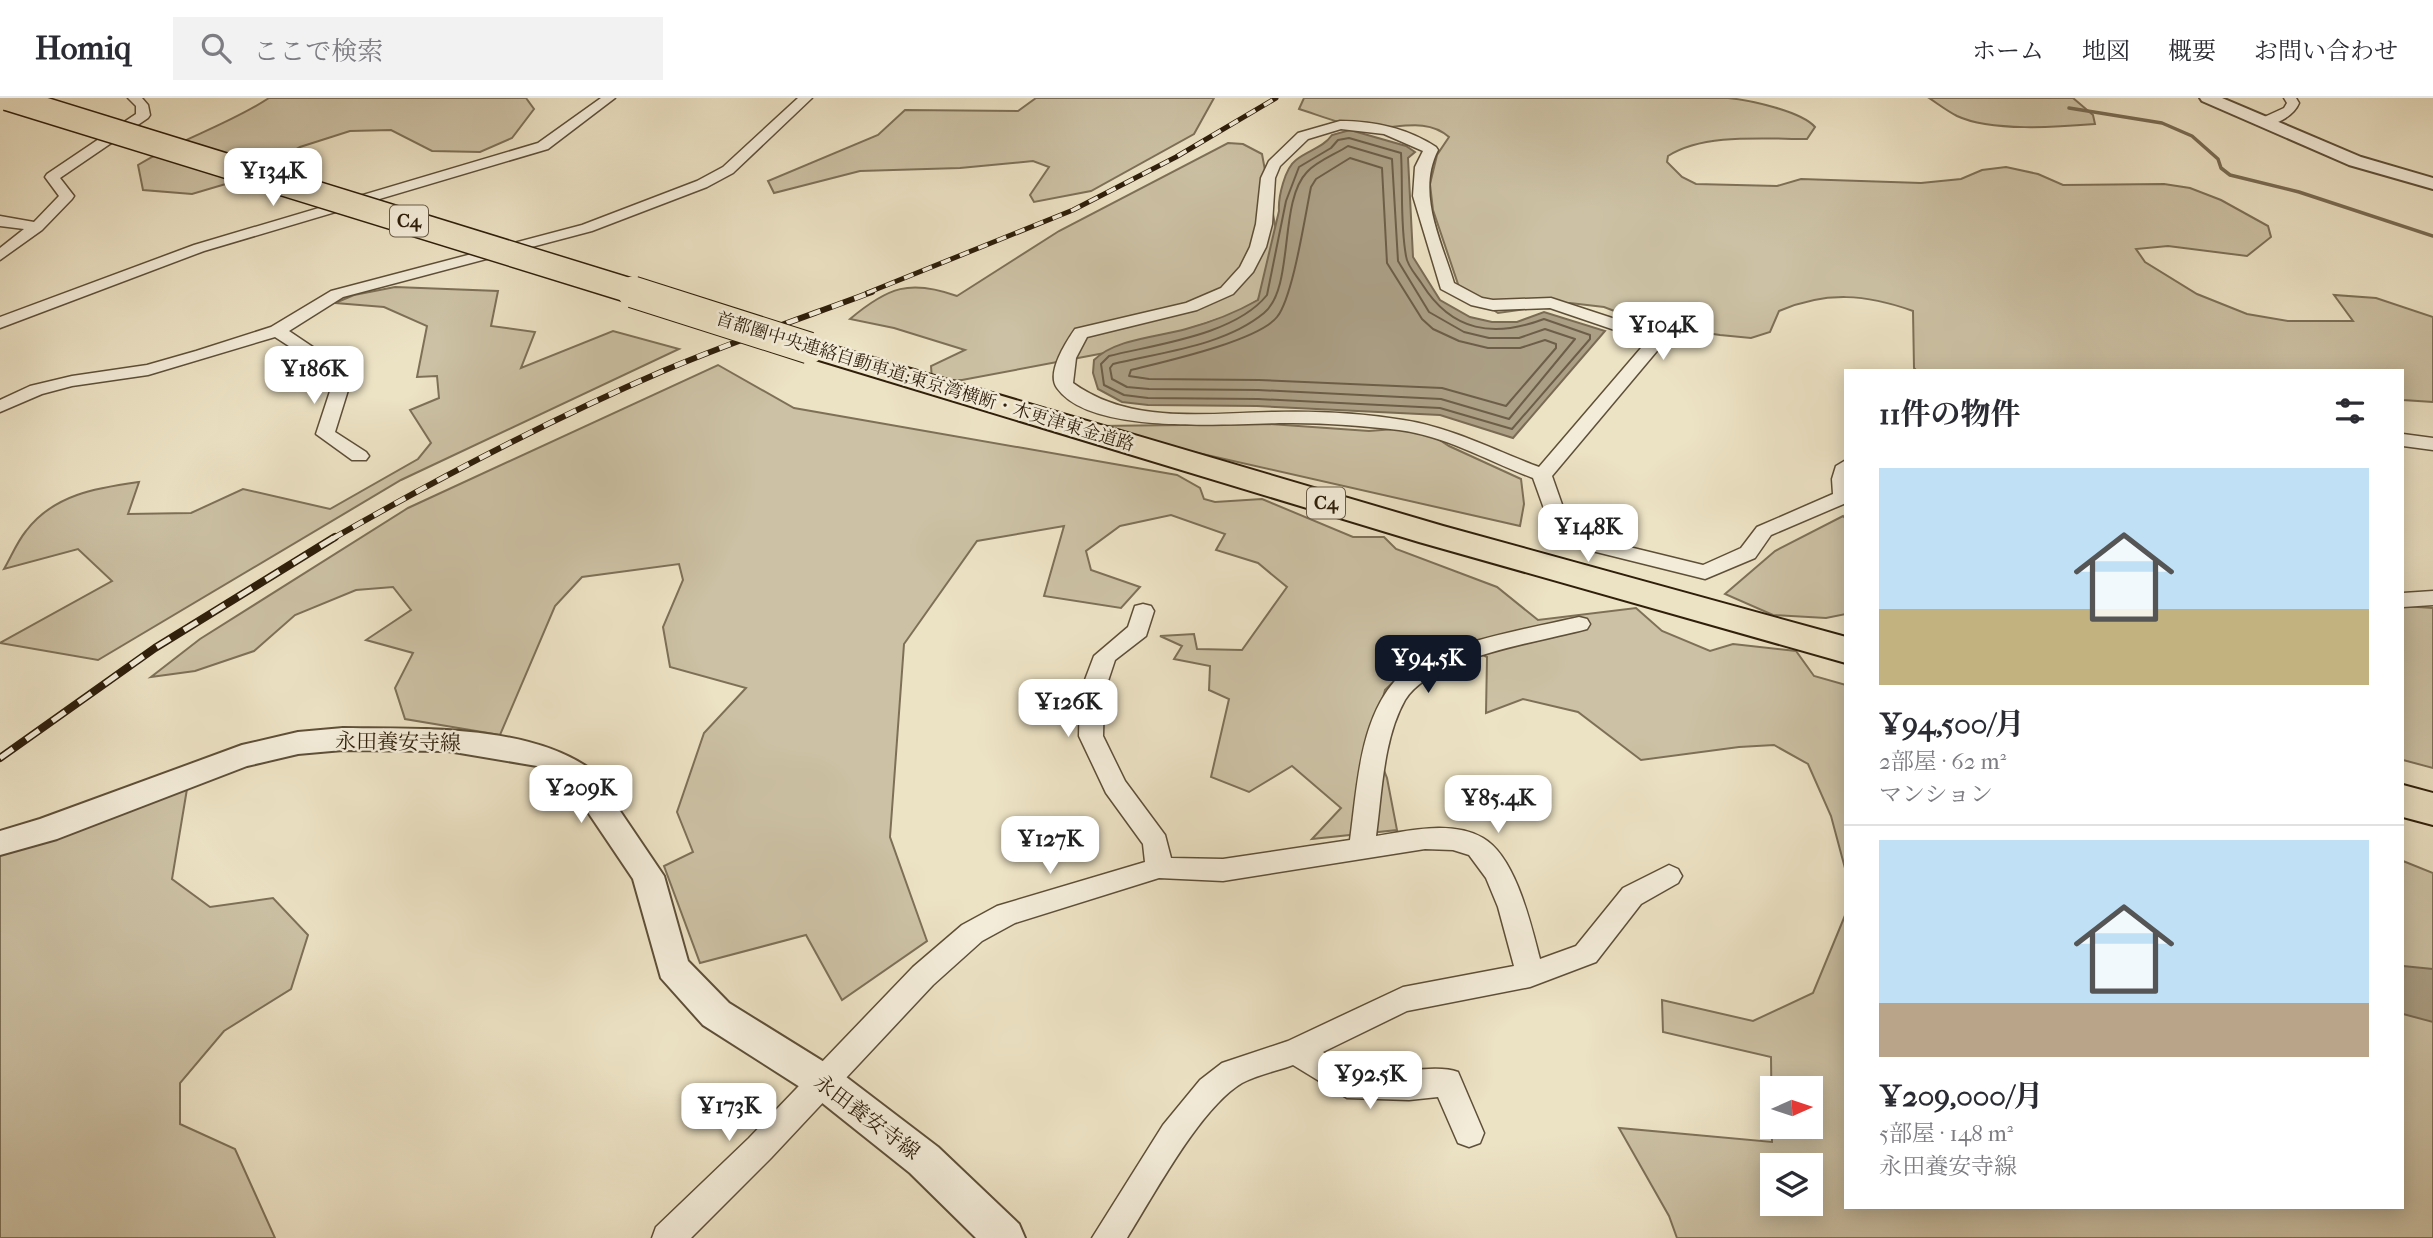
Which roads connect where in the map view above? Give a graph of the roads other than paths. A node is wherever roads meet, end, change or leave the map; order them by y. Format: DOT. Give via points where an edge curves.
graph roads {
  1 [pos="8,98"];
  2 [pos="134,98"];
  3 [pos="609,98"];
  4 [pos="806,98"];
  5 [pos="2207,98"];
  6 [pos="2290,98"];
  7 [pos="2265,122"];
  8 [pos="2433,184"];
  9 [pos="0,221"];
  10 [pos="37,227"];
  11 [pos="0,256"];
  12 [pos="0,323"];
  13 [pos="277,331"];
  14 [pos="0,408"];
  15 [pos="2404,440"];
  16 [pos="2433,444"];
  17 [pos="359,456"];
  18 [pos="1844,472"];
  19 [pos="1542,475"];
  20 [pos="1844,492"];
  21 [pos="1844,498"];
  22 [pos="2433,598"];
  23 [pos="2404,600"];
  24 [pos="1143,611"];
  25 [pos="1579,624"];
  26 [pos="1844,649"];
  27 [pos="2404,801"];
  28 [pos="2433,809"];
  29 [pos="0,843"];
  30 [pos="1362,848"];
  31 [pos="1159,868"];
  32 [pos="1669,876"];
  33 [pos="1530,975"];
  34 [pos="1296,1051"];
  35 [pos="824,1082"];
  36 [pos="1469,1133"];
  37 [pos="668,1238"];
  38 [pos="1005,1238"];
  39 [pos="1108,1238"];
  1 -- 26 [label="highway, 首都圏中央連絡自動車道;東京湾横断・木更津東金道路 / C4, bridge" via="809,348 1417,530"];
  2 -- 10 [label="street" via="142,105 143,115 52,177 67,196"];
  3 -- 12 [label="street" via="543,146 199,248"];
  4 -- 13 [label="street" via="728,170 702,184 554,237 337,294"];
  5 -- 7 [label="street"];
  6 -- 7 [label="street" via="2290,110"];
  7 -- 8 [label="street" via="2355,161"];
  9 -- 10 [label="street"];
  10 -- 11 [label="street"];
  13 -- 14 [label="street" via="148,370 36,390"];
  13 -- 17 [label="street" via="344,374 325,434"];
  15 -- 16 [label="street"];
  18 -- 20 [label="street"];
  19 -- 19 [label="street" via="1658,339 1551,303 1477,302 1447,286 1420,196 1422,167 1431,150 1372,128 1340,125 1311,132 1274,164 1258,247 1247,269 1227,291 1191,307 1081,333 1063,366 1064,385 1111,410 1144,416 1292,417 1401,425"];
  19 -- 21 [label="street" via="1563,537 1705,572 1748,553 1764,531"];
  22 -- 23 [label="street"];
  24 -- 31 [label="street" via="1138,631 1105,656 1091,693 1091,736 1115,786 1156,842"];
  25 -- 30 [label="street" via="1460,656 1423,670 1402,687 1390,707 1377,752"];
  27 -- 28 [label="highway"];
  29 -- 35 [label="street, 永田養安寺線" via="242,756 298,743 343,738 448,740 543,756 582,779 648,876 673,968 716,1014"];
  30 -- 31 [label="street" via="1223,870"];
  30 -- 33 [label="street" via="1425,839 1457,840 1478,847 1513,908"];
  31 -- 35 [label="street" via="1007,914 972,933 923,976"];
  32 -- 33 [label="street" via="1632,896 1586,954"];
  33 -- 34 [label="street" via="1403,999"];
  34 -- 36 [label="street" via="1347,1084 1447,1082"];
  34 -- 39 [label="street" via="1233,1073 1212,1090 1174,1135"];
  35 -- 37 [label="street"];
  35 -- 38 [label="street, 永田養安寺線" via="924,1160"];
}
